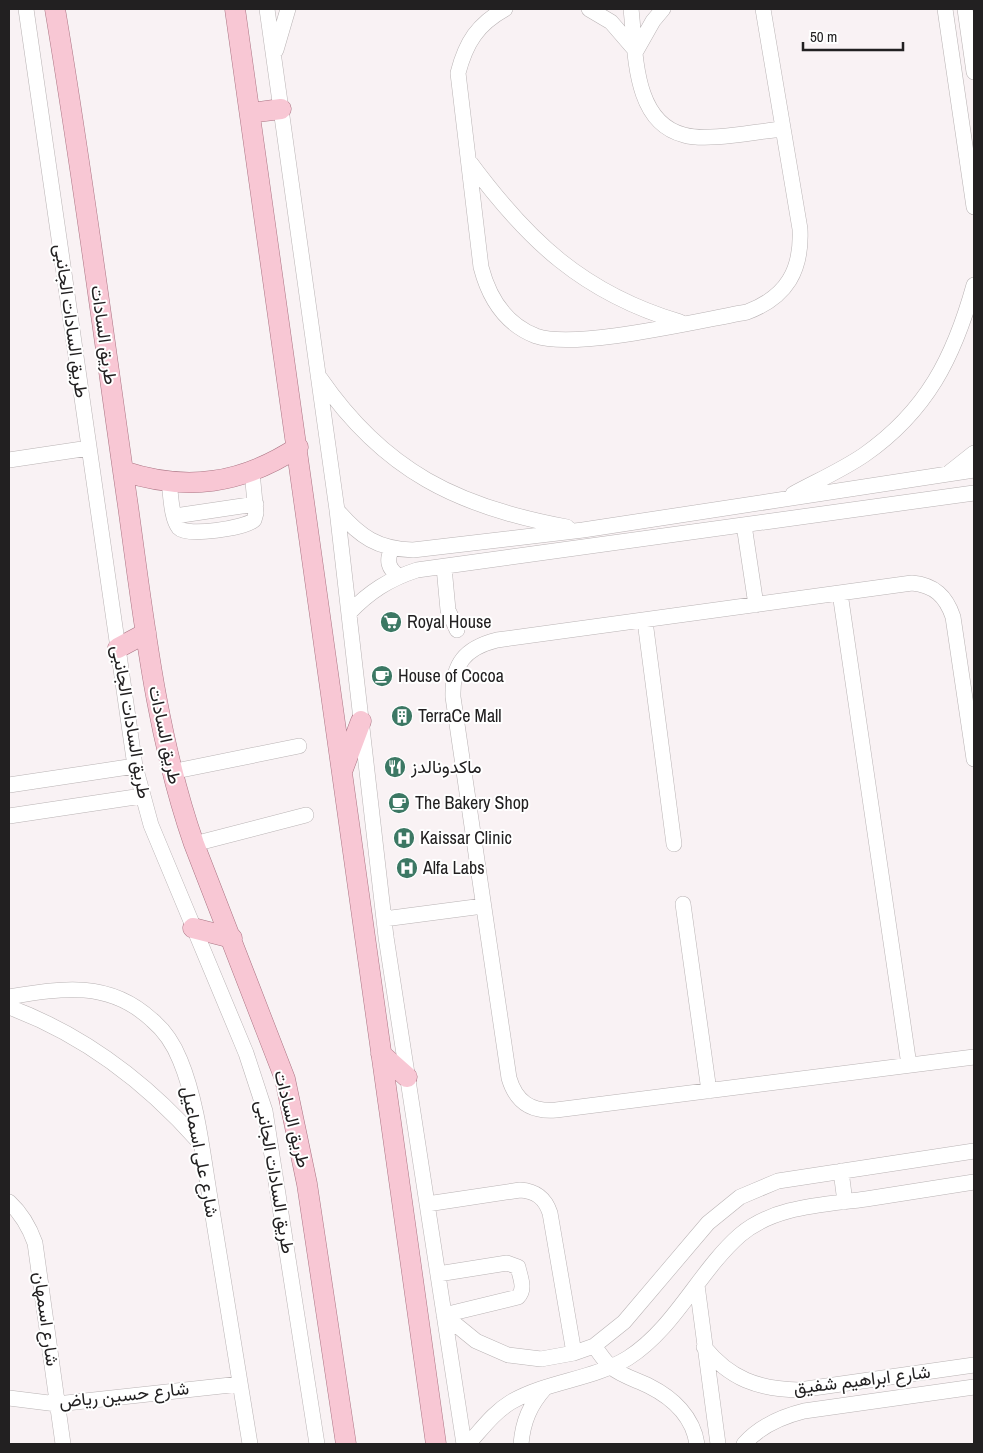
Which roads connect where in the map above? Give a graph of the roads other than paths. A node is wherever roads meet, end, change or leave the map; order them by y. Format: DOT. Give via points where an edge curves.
graph roads {
  1 [pos="26,9"];
  2 [pos="55,9"];
  3 [pos="236,9"];
  4 [pos="267,9"];
  5 [pos="288,9"];
  6 [pos="505,9"];
  7 [pos="590,9"];
  8 [pos="631,9"];
  9 [pos="663,9"];
  10 [pos="763,9"];
  11 [pos="944,11"];
  12 [pos="967,12"];
  13 [pos="636,51"];
  14 [pos="274,56"];
  15 [pos="974,72"];
  16 [pos="281,109"];
  17 [pos="250,113"];
  18 [pos="783,129"];
  19 [pos="468,160"];
  20 [pos="974,207"];
  21 [pos="974,285"];
  22 [pos="686,323"];
  23 [pos="318,374"];
  24 [pos="298,447"];
  25 [pos="89,448"];
  26 [pos="974,453"];
  27 [pos="9,460"];
  28 [pos="974,470"];
  29 [pos="123,471"];
  30 [pos="252,472"];
  31 [pos="945,475"];
  32 [pos="169,482"];
  33 [pos="974,493"];
  34 [pos="783,500"];
  35 [pos="337,510"];
  36 [pos="693,513"];
  37 [pos="744,525"];
  38 [pos="583,530"];
  39 [pos="697,531"];
  40 [pos="392,549"];
  41 [pos="444,567"];
  42 [pos="399,576"];
  43 [pos="840,594"];
  44 [pos="756,605"];
  45 [pos="349,613"];
  46 [pos="645,620"];
  47 [pos="457,630"];
  48 [pos="146,633"];
  49 [pos="118,648"];
  50 [pos="361,721"];
  51 [pos="299,746"];
  52 [pos="974,759"];
  53 [pos="134,766"];
  54 [pos="342,771"];
  55 [pos="171,772"];
  56 [pos="9,785"];
  57 [pos="142,796"];
  58 [pos="306,815"];
  59 [pos="9,816"];
  60 [pos="194,844"];
  61 [pos="674,844"];
  62 [pos="683,904"];
  63 [pos="483,906"];
  64 [pos="384,919"];
  65 [pos="193,928"];
  66 [pos="232,938"];
  67 [pos="9,997"];
  68 [pos="9,1007"];
  69 [pos="381,1054"];
  70 [pos="974,1057"];
  71 [pos="909,1065"];
  72 [pos="407,1077"];
  73 [pos="709,1091"];
  74 [pos="201,1144"];
  75 [pos="974,1151"];
  76 [pos="840,1171"];
  77 [pos="974,1182"];
  78 [pos="9,1202"];
  79 [pos="845,1202"];
  80 [pos="427,1204"];
  81 [pos="438,1274"];
  82 [pos="697,1285"];
  83 [pos="444,1315"];
  84 [pos="594,1346"];
  85 [pos="704,1347"];
  86 [pos="574,1353"];
  87 [pos="974,1365"];
  88 [pos="611,1367"];
  89 [pos="240,1384"];
  90 [pos="974,1387"];
  91 [pos="545,1388"];
  92 [pos="9,1398"];
  93 [pos="57,1404"];
  94 [pos="63,1444"];
  95 [pos="250,1444"];
  96 [pos="317,1444"];
  97 [pos="346,1444"];
  98 [pos="436,1444"];
  99 [pos="464,1444"];
  100 [pos="468,1444"];
  101 [pos="521,1444"];
  102 [pos="697,1444"];
  103 [pos="718,1444"];
  104 [pos="744,1444"];
  1 -- 25 [label="street, طريق السادات الجانبى"];
  2 -- 29 [label="main road, طريق السادات"];
  3 -- 17 [label="main road"];
  4 -- 14 [label="street"];
  5 -- 14 [label="street"];
  6 -- 19 [label="street" via="489,18 474,34 458,72"];
  7 -- 13 [label="street" via="611,22"];
  8 -- 13 [label="street"];
  9 -- 13 [label="street"];
  10 -- 18 [label="street"];
  11 -- 20 [label="street"];
  12 -- 15 [label="street"];
  13 -- 18 [label="street" via="643,95 652,113 666,127 683,135 704,137"];
  14 -- 16 [label="street"];
  16 -- 17 [label="main road"];
  16 -- 23 [label="street"];
  17 -- 24 [label="main road"];
  18 -- 22 [label="street" via="801,246 790,280 764,305 747,312"];
  19 -- 22 [label="street" via="528,232 561,264 621,300 653,314"];
  19 -- 22 [label="street" via="485,285 493,301 518,327 536,336 564,340"];
  21 -- 34 [label="street" via="959,335 946,364 910,415 862,456"];
  23 -- 35 [label="street"];
  23 -- 38 [label="street" via="337,402 367,434 414,472 444,490 473,504 507,514"];
  24 -- 30 [label="main road"];
  24 -- 54 [label="main road"];
  25 -- 27 [label="street"];
  25 -- 49 [label="street, طريق السادات الجانبى"];
  26 -- 31 [label="street"];
  28 -- 31 [label="street"];
  29 -- 32 [label="main road"];
  29 -- 48 [label="main road, طريق السادات"];
  30 -- 32 [label="main road" via="211,482"];
  30 -- 32 [label="street" via="256,504 174,516"];
  31 -- 34 [label="street"];
  33 -- 37 [label="street"];
  34 -- 36 [label="street"];
  35 -- 40 [label="street" via="371,541"];
  35 -- 45 [label="street"];
  36 -- 38 [label="street"];
  36 -- 39 [label="street"];
  37 -- 39 [label="street"];
  37 -- 44 [label="street"];
  38 -- 40 [label="street" via="413,550"];
  39 -- 41 [label="street"];
  40 -- 42 [label="street" via="388,564"];
  41 -- 42 [label="street"];
  41 -- 47 [label="street" via="448,610"];
  42 -- 45 [label="street" via="380,585"];
  43 -- 44 [label="street"];
  43 -- 52 [label="street" via="912,583 929,586 943,596 954,617"];
  43 -- 71 [label="street"];
  44 -- 46 [label="street"];
  45 -- 50 [label="street"];
  46 -- 61 [label="street"];
  46 -- 63 [label="street" via="497,640 481,644 458,665 453,697"];
  48 -- 49 [label="main road"];
  48 -- 55 [label="main road, طريق السادات"];
  49 -- 53 [label="street, طريق السادات الجانبى"];
  50 -- 54 [label="main road"];
  50 -- 64 [label="street"];
  51 -- 55 [label="street"];
  53 -- 56 [label="street"];
  53 -- 57 [label="street, طريق السادات الجانبى"];
  54 -- 69 [label="main road"];
  55 -- 60 [label="main road, طريق السادات"];
  57 -- 59 [label="street"];
  57 -- 65 [label="street, طريق السادات الجانبى"];
  58 -- 60 [label="street"];
  60 -- 66 [label="main road, طريق السادات"];
  62 -- 73 [label="street"];
  63 -- 64 [label="street"];
  63 -- 73 [label="street" via="508,1078 520,1101 543,1111"];
  64 -- 72 [label="street"];
  65 -- 66 [label="main road"];
  65 -- 96 [label="street, طريق السادات الجانبى" via="246,1053 265,1111"];
  66 -- 97 [label="main road, طريق السادات" via="285,1079 296,1126"];
  67 -- 74 [label="street, شارع على اسماعيل" via="54,989 89,989 112,995 140,1010 168,1038 180,1059"];
  68 -- 74 [label="street" via="58,1028 121,1067 176,1116"];
  69 -- 72 [label="main road"];
  69 -- 98 [label="main road"];
  70 -- 71 [label="street"];
  71 -- 73 [label="street"];
  72 -- 80 [label="street"];
  74 -- 89 [label="street, شارع على اسماعيل"];
  75 -- 76 [label="street"];
  76 -- 79 [label="street"];
  76 -- 84 [label="street" via="778,1181 758,1188 723,1209 624,1322"];
  77 -- 79 [label="street"];
  78 -- 93 [label="street, شارع اسمهان" via="29,1225 35,1243"];
  79 -- 82 [label="street" via="783,1212 753,1226 728,1248"];
  80 -- 81 [label="street"];
  80 -- 86 [label="street" via="520,1190 543,1199 550,1213"];
  81 -- 83 [label="street"];
  81 -- 83 [label="street" via="507,1262 518,1267 522,1286 518,1297"];
  82 -- 85 [label="street"];
  82 -- 88 [label="street" via="648,1342"];
  83 -- 86 [label="street" via="476,1341 508,1355 541,1359"];
  83 -- 99 [label="street"];
  84 -- 86 [label="street"];
  84 -- 88 [label="street"];
  85 -- 87 [label="street, شارع ابراهيم شفيق" via="717,1363 735,1376 777,1390 799,1390"];
  85 -- 103 [label="street"];
  88 -- 91 [label="street"];
  88 -- 102 [label="street" via="650,1386 682,1410 691,1424"];
  89 -- 93 [label="street, شارع حسين رياض"];
  89 -- 95 [label="street, شارع على اسماعيل"];
  90 -- 104 [label="street, شارع ابراهيم شفيق" via="804,1411 767,1424"];
  91 -- 100 [label="street" via="498,1411"];
  91 -- 101 [label="street" via="527,1414"];
  92 -- 93 [label="street, شارع حسين رياض"];
  93 -- 94 [label="street, شارع اسمهان"];
}
